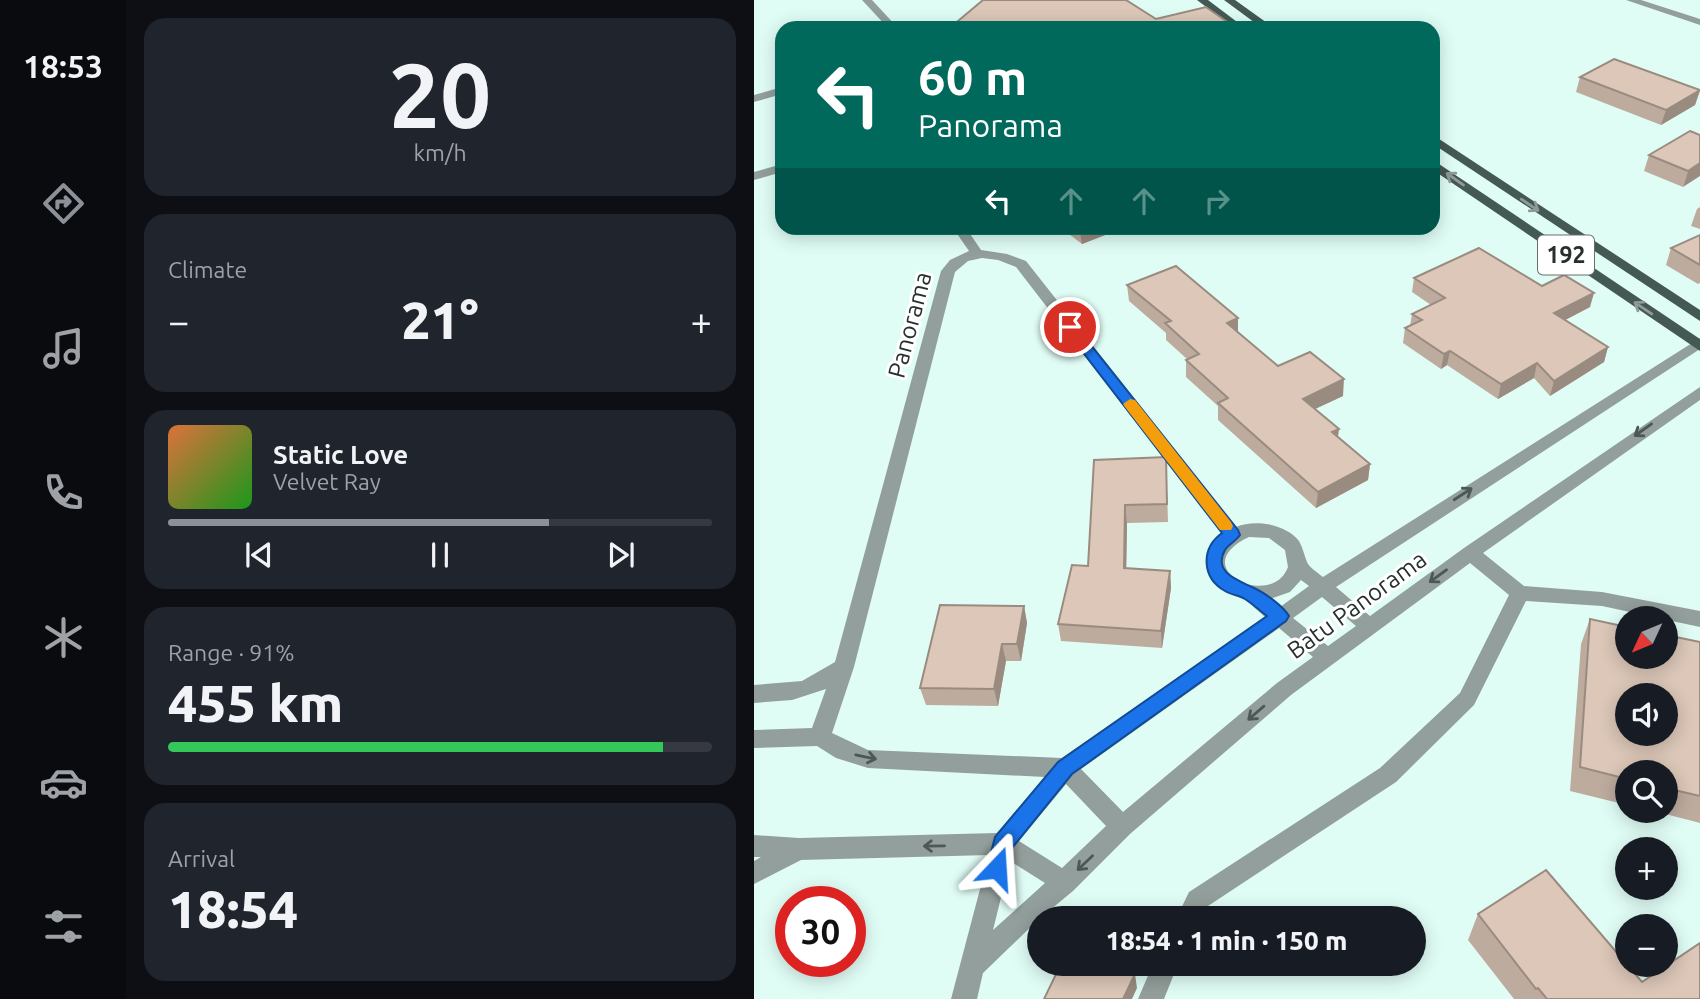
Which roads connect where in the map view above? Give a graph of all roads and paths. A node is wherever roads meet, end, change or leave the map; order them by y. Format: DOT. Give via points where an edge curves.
graph roads {
  1 [pos="867,0"];
  2 [pos="1202,0"];
  3 [pos="1229,0"];
  4 [pos="1631,0"];
  5 [pos="886,21"];
  6 [pos="1230,21"];
  7 [pos="1259,21"];
  8 [pos="1700,22"];
  9 [pos="775,92"];
  10 [pos="754,99"];
  11 [pos="1440,144"];
  12 [pos="1440,169"];
  13 [pos="775,170"];
  14 [pos="754,176"];
  15 [pos="965,235"];
  16 [pos="977,253"];
  17 [pos="1700,317"];
  18 [pos="1699,344"];
  19 [pos="1700,392"];
  20 [pos="1232,535"];
  21 [pos="1470,553"];
  22 [pos="1299,567"];
  23 [pos="1322,586"];
  24 [pos="1249,593"];
  25 [pos="1520,593"];
  26 [pos="1280,616"];
  27 [pos="1700,619"];
  28 [pos="1369,626"];
  29 [pos="1327,657"];
  30 [pos="844,666"];
  31 [pos="754,694"];
  32 [pos="820,737"];
  33 [pos="754,739"];
  34 [pos="1065,768"];
  35 [pos="1122,827"];
  36 [pos="1003,844"];
  37 [pos="754,846"];
  38 [pos="799,849"];
  39 [pos="754,873"];
  40 [pos="1064,883"];
  41 [pos="1194,906"];
  42 [pos="975,964"];
  43 [pos="1161,976"];
  44 [pos="965,999"];
  45 [pos="1151,999"];
  1 -- 5 [label="street"];
  2 -- 6 [label="main road"];
  3 -- 7 [label="main road"];
  4 -- 8 [label="street"];
  9 -- 10 [label="street"];
  11 -- 17 [label="main road, 192, one-way"];
  18 -- 12 [label="main road, 192, one-way"];
  13 -- 14 [label="street"];
  15 -- 16 [label="street"];
  16 -- 20 [label="street" via="1021,264"];
  16 -- 30 [label="street, Panorama" via="959,259 948,271"];
  23 -- 18 [label="street, Batu Panorama, one-way"];
  19 -- 21 [label="street, Batu Panorama, one-way"];
  20 -- 22 [label="street" via="1247,530 1279,534 1298,554"];
  20 -- 24 [label="street" via="1214,554 1214,566 1220,579"];
  21 -- 25 [label="street"];
  21 -- 28 [label="street, Batu Panorama, one-way"];
  22 -- 23 [label="street"];
  22 -- 24 [label="street" via="1282,588"];
  23 -- 26 [label="street, Batu Panorama"];
  23 -- 28 [label="street"];
  24 -- 26 [label="street"];
  25 -- 27 [label="street" via="1602,599"];
  25 -- 41 [label="street" via="1467,699 1414,752 1388,775"];
  26 -- 29 [label="street"];
  26 -- 34 [label="street, Batu Panorama"];
  28 -- 29 [label="street, Batu Panorama"];
  29 -- 35 [label="street, Batu Panorama, one-way"];
  30 -- 31 [label="street" via="823,684"];
  30 -- 32 [label="street, Panorama"];
  32 -- 33 [label="street"];
  32 -- 34 [label="street, one-way" via="868,759"];
  34 -- 35 [label="street"];
  34 -- 36 [label="street, Batu Panorama"];
  35 -- 40 [label="street, Batu Panorama, one-way"];
  36 -- 38 [label="street, one-way"];
  36 -- 40 [label="street"];
  36 -- 42 [label="street"];
  37 -- 38 [label="street"];
  38 -- 39 [label="street"];
  40 -- 42 [label="street, Batu Panorama"];
  42 -- 44 [label="street"];
  43 -- 45 [label="street"];
}
